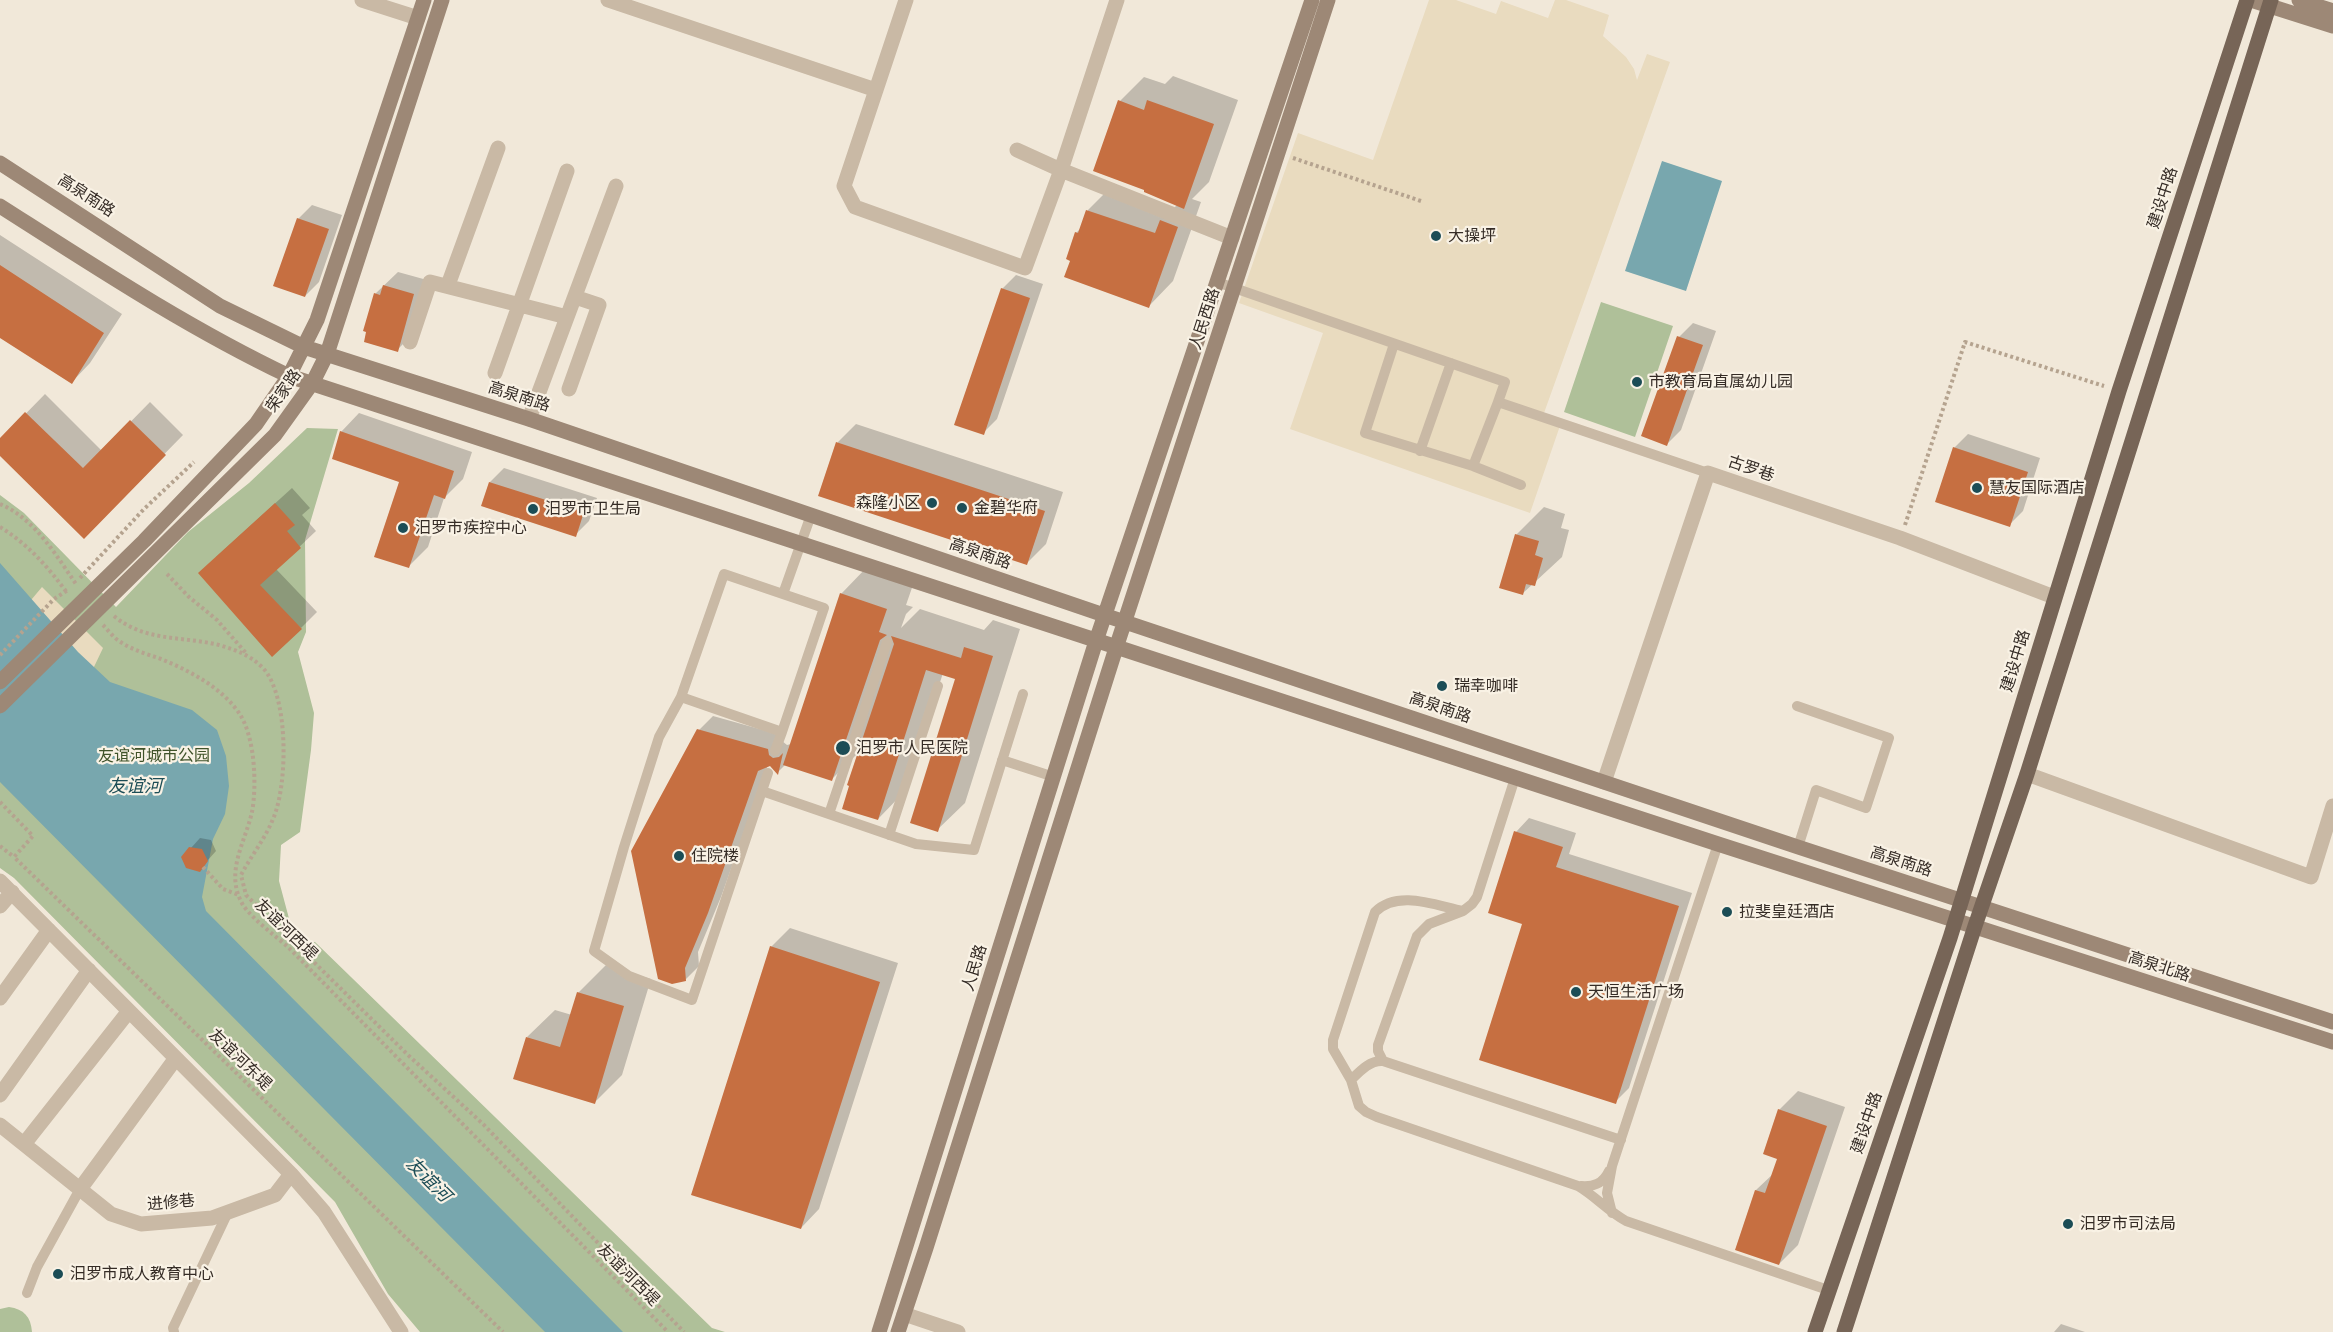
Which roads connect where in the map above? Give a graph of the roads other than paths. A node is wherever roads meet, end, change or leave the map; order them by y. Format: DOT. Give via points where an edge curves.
graph roads {
  1 [pos="362,0"];
  2 [pos="424,0"];
  3 [pos="442,0"];
  4 [pos="608,0"];
  5 [pos="906,0"];
  6 [pos="1117,0"];
  7 [pos="1312,0"];
  8 [pos="1328,0"];
  9 [pos="2247,0"];
  10 [pos="2251,0"];
  11 [pos="2299,0"];
  12 [pos="2270,3"];
  13 [pos="2333,11"];
  14 [pos="418,18"];
  15 [pos="2333,26"];
  16 [pos="876,90"];
  17 [pos="498,148"];
  18 [pos="1017,150"];
  19 [pos="0,163"];
  20 [pos="1061,170"];
  21 [pos="567,171"];
  22 [pos="616,186"];
  23 [pos="0,206"];
  24 [pos="1232,238"];
  25 [pos="1217,282"];
  26 [pos="448,285"];
  27 [pos="1234,288"];
  28 [pos="575,297"];
  29 [pos="519,304"];
  30 [pos="567,316"];
  31 [pos="410,342"];
  32 [pos="1394,344"];
  33 [pos="304,347"];
  34 [pos="327,354"];
  35 [pos="1450,363"];
  36 [pos="495,373"];
  37 [pos="289,376"];
  38 [pos="313,382"];
  39 [pos="568,389"];
  40 [pos="1498,402"];
  41 [pos="529,419"];
  42 [pos="1420,451"];
  43 [pos="1473,466"];
  44 [pos="1708,473"];
  45 [pos="1521,485"];
  46 [pos="811,515"];
  47 [pos="801,543"];
  48 [pos="149,547"];
  49 [pos="783,594"];
  50 [pos="2054,597"];
  51 [pos="1104,615"];
  52 [pos="1126,622"];
  53 [pos="1096,641"];
  54 [pos="887,642"];
  55 [pos="1116,648"];
  56 [pos="0,682"];
  57 [pos="938,686"];
  58 [pos="1023,694"];
  59 [pos="681,697"];
  60 [pos="0,706"];
  61 [pos="1797,706"];
  62 [pos="782,732"];
  63 [pos="775,751"];
  64 [pos="1002,760"];
  65 [pos="768,773"];
  66 [pos="2027,774"];
  67 [pos="1054,777"];
  68 [pos="1515,778"];
  69 [pos="1604,782"];
  70 [pos="762,791"];
  71 [pos="2333,806"];
  72 [pos="830,814"];
  73 [pos="889,835"];
  74 [pos="1718,844"];
  75 [pos="1797,847"];
  76 [pos="0,881"];
  77 [pos="12,892"];
  78 [pos="1962,900"];
  79 [pos="0,906"];
  80 [pos="1982,906"];
  81 [pos="1464,911"];
  82 [pos="1955,919"];
  83 [pos="1975,926"];
  84 [pos="49,930"];
  85 [pos="89,970"];
  86 [pos="0,998"];
  87 [pos="129,1011"];
  88 [pos="2333,1022"];
  89 [pos="2333,1042"];
  90 [pos="1378,1044"];
  91 [pos="176,1058"];
  92 [pos="1383,1061"];
  93 [pos="1368,1065"];
  94 [pos="1352,1074"];
  95 [pos="0,1095"];
  96 [pos="0,1125"];
  97 [pos="1621,1140"];
  98 [pos="24,1144"];
  99 [pos="1612,1166"];
  100 [pos="291,1174"];
  101 [pos="1578,1186"];
  102 [pos="80,1189"];
  103 [pos="228,1212"];
  104 [pos="1612,1213"];
  105 [pos="1828,1290"];
  106 [pos="27,1293"];
  107 [pos="904,1314"];
  108 [pos="174,1332"];
  109 [pos="401,1332"];
  110 [pos="879,1332"];
  111 [pos="898,1332"];
  112 [pos="958,1332"];
  113 [pos="1815,1332"];
  114 [pos="1844,1332"];
  1 -- 14 [label="street"];
  2 -- 14 [label="main road, 荣家路"];
  3 -- 34 [label="main road, 荣家路"];
  4 -- 16 [label="street"];
  5 -- 16 [label="street"];
  6 -- 20 [label="street"];
  7 -- 24 [label="main road, 人民西路"];
  8 -- 27 [label="main road, 人民西路"];
  9 -- 50 [label="main road, 建设中路"];
  10 -- 12 [label="main road"];
  11 -- 13 [label="main road"];
  12 -- 15 [label="main road"];
  12 -- 66 [label="main road"];
  14 -- 33 [label="main road, 荣家路" via="317,320"];
  16 -- 20 [label="street" via="844,186 855,207 1025,268"];
  17 -- 26 [label="street"];
  18 -- 20 [label="street"];
  19 -- 33 [label="main road, 高泉南路" via="220,306"];
  20 -- 24 [label="street"];
  21 -- 29 [label="street"];
  22 -- 28 [label="street"];
  23 -- 37 [label="main road" via="139,294"];
  24 -- 25 [label="main road, 人民西路"];
  25 -- 27 [label="lane"];
  25 -- 51 [label="main road, 人民西路"];
  26 -- 29 [label="street"];
  26 -- 31 [label="street" via="430,282"];
  27 -- 32 [label="lane"];
  27 -- 52 [label="main road, 人民西路"];
  28 -- 30 [label="street"];
  28 -- 39 [label="street" via="599,305"];
  29 -- 30 [label="street"];
  29 -- 36 [label="street"];
  30 -- 41 [label="street"];
  32 -- 35 [label="lane"];
  32 -- 42 [label="lane" via="1365,433"];
  33 -- 34 [label="main road, 高泉南路"];
  33 -- 37 [label="main road, 荣家路"];
  34 -- 38 [label="main road, 荣家路"];
  34 -- 41 [label="main road, 高泉南路"];
  35 -- 40 [label="lane" via="1505,382"];
  35 -- 42 [label="lane"];
  37 -- 38 [label="main road"];
  37 -- 48 [label="main road, 荣家路" via="256,424"];
  38 -- 47 [label="main road"];
  38 -- 48 [label="main road, 荣家路" via="275,435"];
  40 -- 43 [label="lane"];
  40 -- 44 [label="lane"];
  41 -- 46 [label="main road, 高泉南路"];
  42 -- 43 [label="lane"];
  43 -- 45 [label="lane"];
  44 -- 50 [label="street, 古罗巷" via="1900,538"];
  44 -- 69 [label="street, 古罗巷"];
  46 -- 47 [label="lane"];
  46 -- 51 [label="main road, 高泉南路"];
  47 -- 49 [label="lane"];
  47 -- 53 [label="main road"];
  48 -- 56 [label="main road"];
  48 -- 60 [label="main road, 荣家路"];
  49 -- 59 [label="lane" via="724,574"];
  49 -- 62 [label="lane" via="824,608"];
  50 -- 78 [label="main road, 建设中路"];
  51 -- 52 [label="main road, 高泉南路"];
  51 -- 53 [label="main road, 人民路"];
  52 -- 55 [label="main road, 人民西路"];
  52 -- 69 [label="main road, 高泉南路"];
  53 -- 55 [label="main road"];
  53 -- 67 [label="main road, 人民路"];
  54 -- 72 [label="lane"];
  55 -- 68 [label="main road"];
  55 -- 107 [label="main road"];
  57 -- 73 [label="lane"];
  58 -- 64 [label="lane"];
  59 -- 62 [label="lane"];
  59 -- 70 [label="lane" via="659,737 594,951 628,976 692,1000"];
  61 -- 75 [label="lane" via="1889,738 1866,808 1816,790"];
  62 -- 63 [label="lane"];
  64 -- 67 [label="lane"];
  64 -- 73 [label="lane" via="974,849 916,844"];
  65 -- 70 [label="lane"];
  66 -- 71 [label="street" via="2311,877"];
  66 -- 80 [label="main road"];
  67 -- 110 [label="main road, 人民路"];
  68 -- 74 [label="main road"];
  68 -- 81 [label="lane" via="1477,897"];
  69 -- 75 [label="main road, 高泉南路"];
  70 -- 72 [label="lane"];
  72 -- 73 [label="lane"];
  74 -- 82 [label="main road"];
  74 -- 97 [label="lane"];
  75 -- 78 [label="main road, 高泉南路"];
  76 -- 77 [label="street"];
  77 -- 79 [label="street"];
  77 -- 84 [label="street"];
  78 -- 80 [label="main road, 高泉南路"];
  78 -- 82 [label="main road, 建设中路"];
  80 -- 83 [label="main road"];
  80 -- 88 [label="main road, 高泉北路"];
  81 -- 90 [label="lane" via="1429,924 1417,936"];
  81 -- 94 [label="lane" via="1417,901 1391,902 1376,912 1333,1040 1336,1057"];
  82 -- 83 [label="main road"];
  82 -- 105 [label="main road, 建设中路"];
  83 -- 89 [label="main road, 高泉北路"];
  83 -- 114 [label="main road"];
  84 -- 85 [label="street"];
  84 -- 86 [label="street"];
  85 -- 87 [label="street"];
  85 -- 95 [label="street"];
  87 -- 91 [label="street"];
  87 -- 98 [label="street"];
  90 -- 92 [label="lane"];
  90 -- 93 [label="lane"];
  91 -- 100 [label="street"];
  91 -- 102 [label="street"];
  92 -- 93 [label="lane"];
  92 -- 97 [label="lane"];
  93 -- 94 [label="lane"];
  94 -- 101 [label="lane" via="1359,1106 1366,1112"];
  96 -- 98 [label="street, 进修巷"];
  97 -- 99 [label="lane"];
  98 -- 102 [label="street, 进修巷"];
  99 -- 101 [label="lane" via="1598,1184"];
  99 -- 104 [label="lane" via="1607,1193"];
  100 -- 103 [label="street, 进修巷" via="275,1196"];
  100 -- 109 [label="street" via="324,1212"];
  101 -- 104 [label="lane" via="1593,1194"];
  102 -- 103 [label="street, 进修巷" via="111,1214 141,1224 212,1218"];
  102 -- 106 [label="lane"];
  103 -- 108 [label="lane"];
  104 -- 105 [label="lane" via="1674,1239"];
  105 -- 113 [label="main road, 建设中路"];
  107 -- 111 [label="main road"];
  107 -- 112 [label="street"];
}
